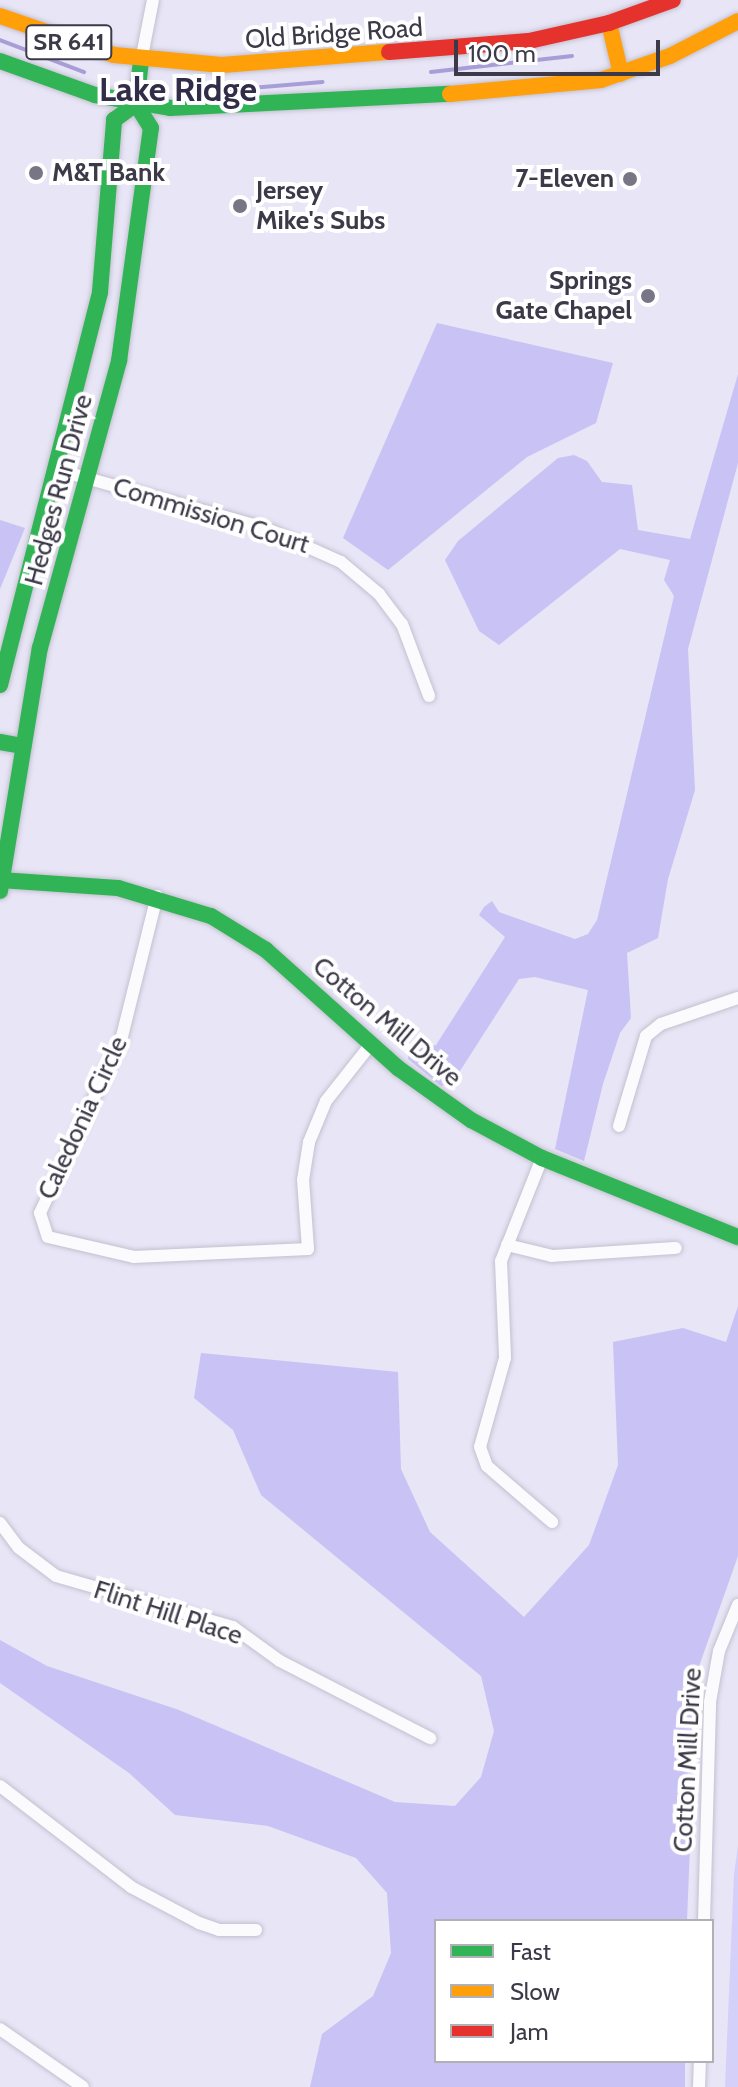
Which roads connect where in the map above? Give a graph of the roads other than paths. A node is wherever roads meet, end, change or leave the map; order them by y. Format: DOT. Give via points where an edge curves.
graph roads {
  1 [pos="153,0"];
  2 [pos="673,0"];
  3 [pos="0,16"];
  4 [pos="738,21"];
  5 [pos="609,23"];
  6 [pos="0,61"];
  7 [pos="141,61"];
  8 [pos="621,74"];
  9 [pos="136,104"];
  10 [pos="58,470"];
  11 [pos="90,479"];
  12 [pos="0,685"];
  13 [pos="429,696"];
  14 [pos="0,742"];
  15 [pos="22,746"];
  16 [pos="1,884"];
  17 [pos="157,896"];
  18 [pos="738,998"];
  19 [pos="371,1044"];
  20 [pos="619,1126"];
  21 [pos="542,1158"];
  22 [pos="738,1237"];
  23 [pos="507,1245"];
  24 [pos="676,1248"];
  25 [pos="552,1522"];
  26 [pos="0,1523"];
  27 [pos="738,1605"];
  28 [pos="430,1738"];
  29 [pos="0,1786"];
  30 [pos="704,1919"];
  31 [pos="256,1930"];
  32 [pos="0,2029"];
  33 [pos="700,2063"];
  34 [pos="83,2087"];
  35 [pos="699,2087"];
  1 -- 7 [label="street, Hedges Run Drive"];
  2 -- 5 [label="street, Old Bridge Road / SR 641"];
  3 -- 7 [label="street, Old Bridge Road / SR 641" via="73,44"];
  4 -- 8 [label="street, SR 641"];
  5 -- 7 [label="street, Old Bridge Road / SR 641" via="529,41 410,53 222,65"];
  5 -- 8 [label="street"];
  6 -- 9 [label="street, SR 641" via="77,90"];
  7 -- 9 [label="street, Hedges Run Drive"];
  8 -- 9 [label="street, SR 641" via="558,88 374,101 208,110"];
  9 -- 10 [label="street, Hedges Run Drive" via="114,120 100,292"];
  9 -- 11 [label="street, Hedges Run Drive" via="151,128 119,361"];
  10 -- 11 [label="street, Commission Court"];
  10 -- 12 [label="street, Hedges Run Drive"];
  11 -- 13 [label="street, Commission Court" via="265,528 341,562 379,594 402,624"];
  11 -- 15 [label="street, Hedges Run Drive" via="40,648"];
  14 -- 15 [label="street"];
  15 -- 16 [label="street, Hedges Run Drive"];
  16 -- 17 [label="street, Cotton Mill Drive" via="118,888"];
  17 -- 19 [label="street, Cotton Mill Drive" via="245,935"];
  17 -- 19 [label="street, Caledonia Circle" via="121,1040 40,1213 48,1237 100,1252 172,1258 308,1249 303,1180 309,1142 326,1101"];
  18 -- 20 [label="street" via="661,1024 646,1036"];
  19 -- 21 [label="street, Cotton Mill Drive" via="464,1116"];
  21 -- 22 [label="street, Cotton Mill Drive"];
  21 -- 23 [label="street"];
  23 -- 24 [label="street" via="552,1256"];
  23 -- 25 [label="street" via="499,1278 505,1358 480,1447 487,1466"];
  26 -- 28 [label="street, Flint Hill Place" via="19,1548 56,1576 233,1627 280,1661"];
  27 -- 30 [label="street, Cotton Mill Drive" via="719,1651 710,1702"];
  29 -- 31 [label="street" via="131,1887 219,1930"];
  32 -- 34 [label="street"];
  33 -- 35 [label="street"];
}
